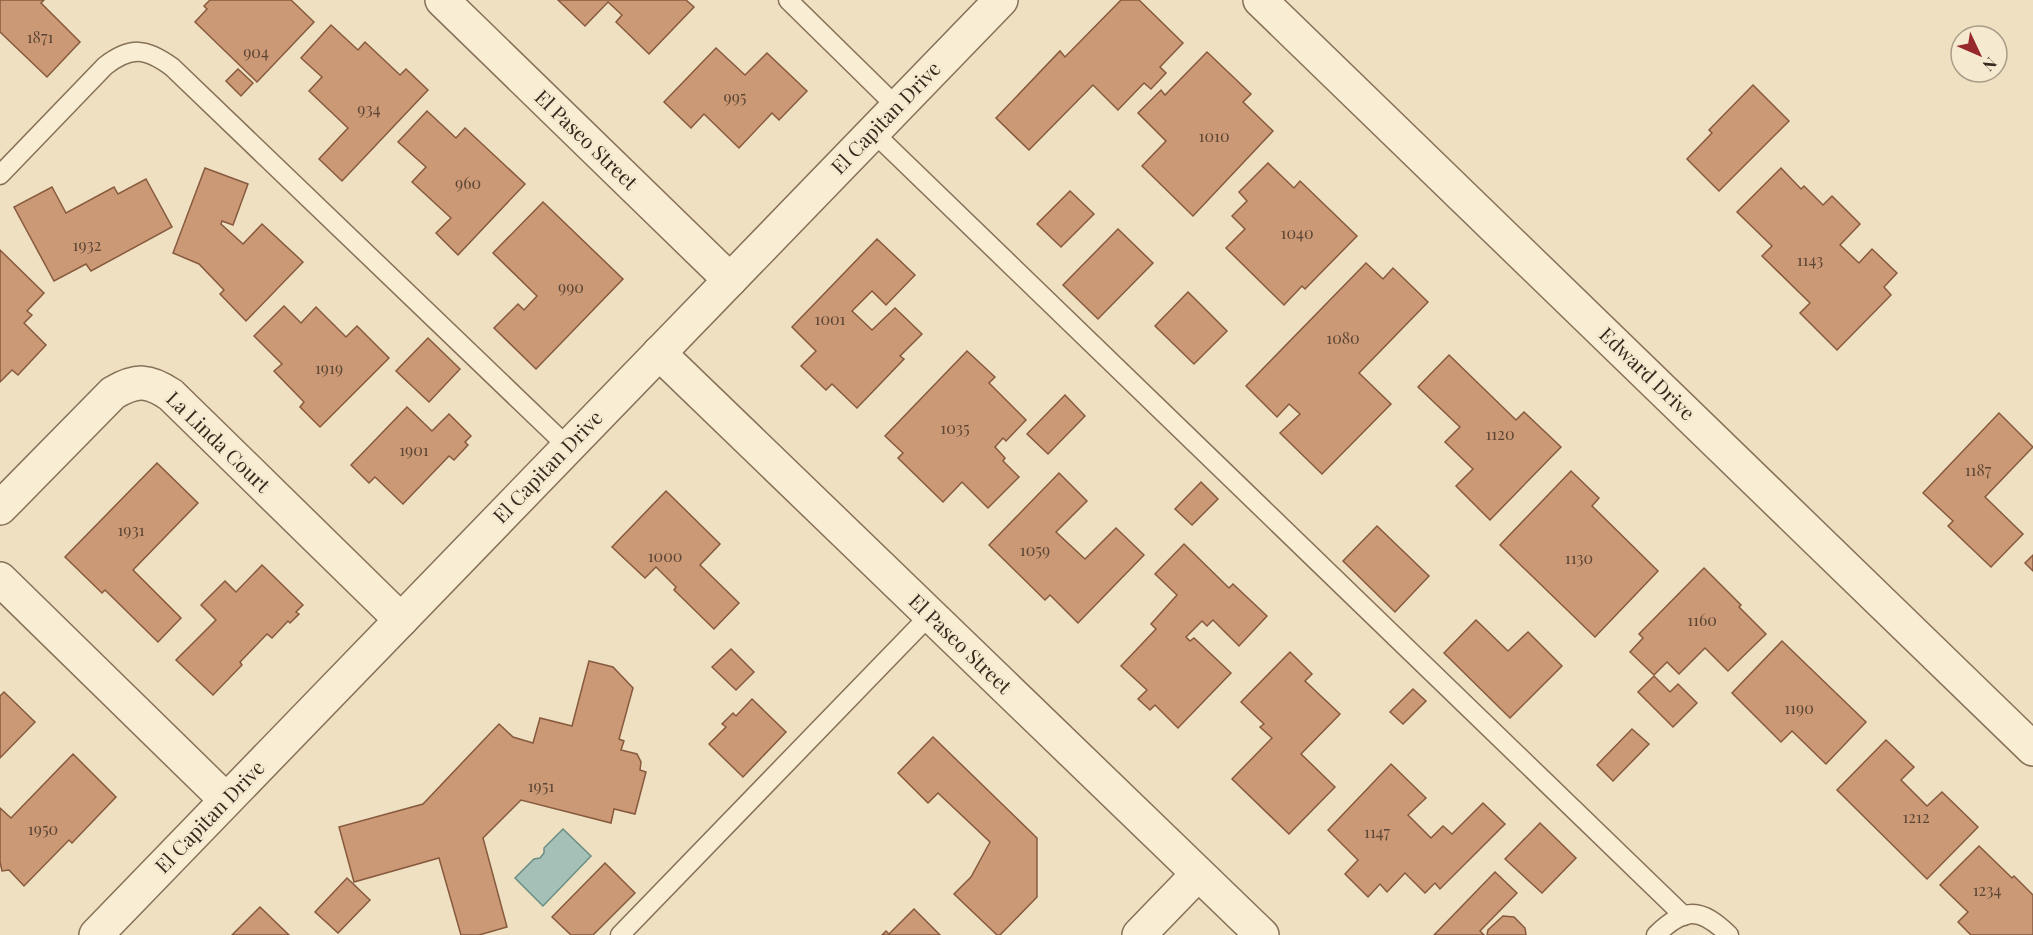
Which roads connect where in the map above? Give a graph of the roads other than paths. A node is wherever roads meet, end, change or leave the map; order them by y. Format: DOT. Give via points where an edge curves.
graph roads {
  1 [pos="442,0"];
  2 [pos="788,0"];
  3 [pos="1001,0"];
  4 [pos="1260,0"];
  5 [pos="897,108"];
  6 [pos="873,132"];
  7 [pos="0,175"];
  8 [pos="730,280"];
  9 [pos="659,353"];
  10 [pos="568,447"];
  11 [pos="0,508"];
  12 [pos="0,579"];
  13 [pos="930,615"];
  14 [pos="401,620"];
  15 [pos="2033,748"];
  16 [pos="226,800"];
  17 [pos="1198,874"];
  18 [pos="1684,916"];
  19 [pos="96,935"];
  20 [pos="620,935"];
  21 [pos="1139,935"];
  22 [pos="1262,935"];
  23 [pos="1656,935"];
  24 [pos="1729,935"];
  1 -- 8 [label="street, El Paseo Street"];
  2 -- 5 [label="lane"];
  3 -- 5 [label="street, El Capitan Drive"];
  4 -- 15 [label="street, Edward Drive"];
  5 -- 6 [label="street, El Capitan Drive"];
  6 -- 8 [label="street, El Capitan Drive"];
  6 -- 18 [label="lane"];
  7 -- 10 [label="lane" via="115,58 135,51 154,55 172,67"];
  8 -- 9 [label="street, El Capitan Drive"];
  9 -- 10 [label="street, El Capitan Drive"];
  9 -- 13 [label="street, El Paseo Street"];
  10 -- 14 [label="street, El Capitan Drive"];
  11 -- 14 [label="street, La Linda Court" via="113,393 142,382 158,386"];
  12 -- 16 [label="street"];
  13 -- 17 [label="street, El Paseo Street"];
  13 -- 20 [label="lane"];
  14 -- 16 [label="street, El Capitan Drive"];
  16 -- 19 [label="street, El Capitan Drive"];
  17 -- 21 [label="street"];
  17 -- 22 [label="street, El Paseo Street"];
  18 -- 23 [label="lane"];
  18 -- 24 [label="lane" via="1706,915"];
}
